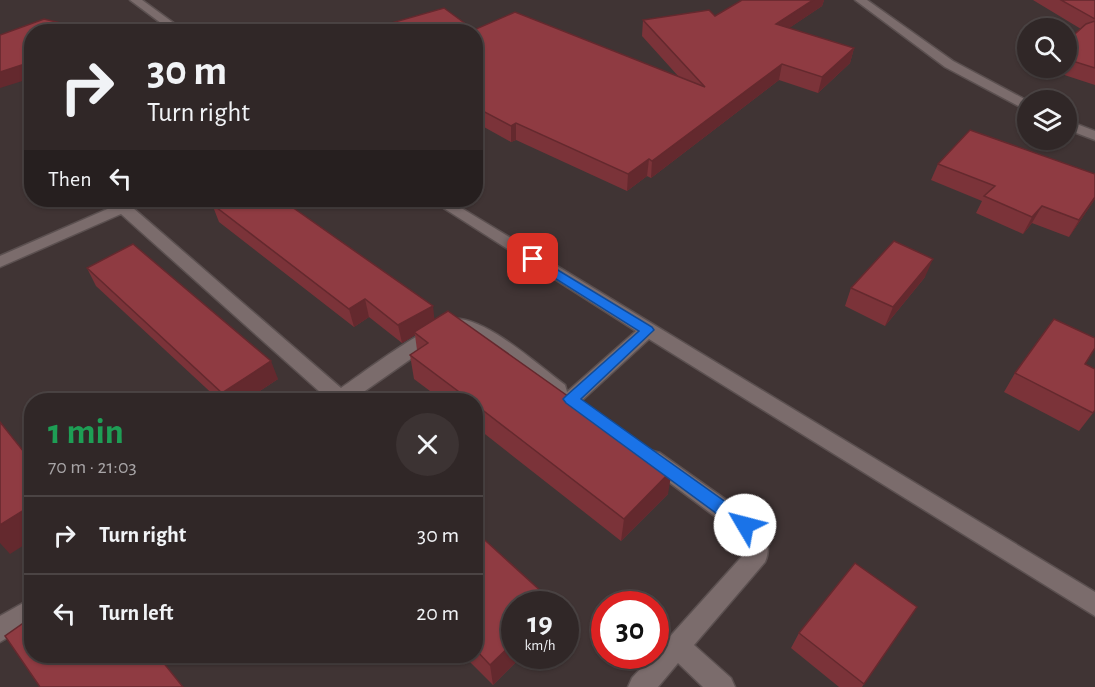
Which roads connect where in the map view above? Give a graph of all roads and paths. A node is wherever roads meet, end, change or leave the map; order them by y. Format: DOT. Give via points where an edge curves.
graph roads {
  1 [pos="135,0"];
  2 [pos="860,0"];
  3 [pos="170,24"];
  4 [pos="1017,101"];
  5 [pos="1077,129"];
  6 [pos="1095,136"];
  7 [pos="122,207"];
  8 [pos="449,207"];
  9 [pos="0,262"];
  10 [pos="648,330"];
  11 [pos="331,393"];
  12 [pos="349,393"];
  13 [pos="571,399"];
  14 [pos="590,413"];
  15 [pos="638,448"];
  16 [pos="1095,605"];
  17 [pos="24,614"];
  18 [pos="0,630"];
  19 [pos="677,646"];
  20 [pos="641,687"];
  21 [pos="722,687"];
  1 -- 3 [label="street"];
  2 -- 4 [label="street" via="949,64"];
  5 -- 6 [label="street"];
  7 -- 9 [label="street"];
  7 -- 11 [label="street"];
  8 -- 10 [label="street"];
  10 -- 13 [label="street"];
  10 -- 16 [label="street"];
  12 -- 13 [label="street" via="440,332 458,326 481,332"];
  13 -- 14 [label="street"];
  15 -- 19 [label="street" via="755,533 757,555"];
  17 -- 18 [label="street"];
  19 -- 20 [label="street"];
  19 -- 21 [label="street"];
}
